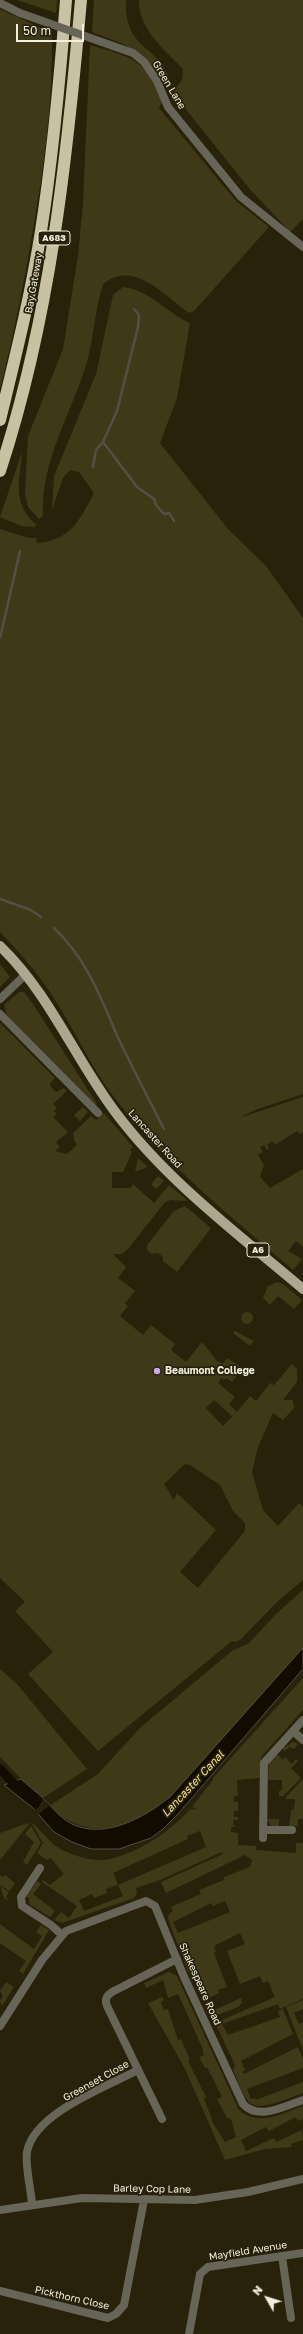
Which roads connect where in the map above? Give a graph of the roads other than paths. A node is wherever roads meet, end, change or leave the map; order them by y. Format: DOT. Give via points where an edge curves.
graph roads {
  1 [pos="66,0"];
  2 [pos="81,0"];
  3 [pos="0,3"];
  4 [pos="303,247"];
  5 [pos="0,420"];
  6 [pos="0,471"];
  7 [pos="0,946"];
  8 [pos="26,974"];
  9 [pos="0,999"];
  10 [pos="0,1014"];
  11 [pos="98,1113"];
  12 [pos="303,1289"];
  13 [pos="303,1720"];
  14 [pos="293,1731"];
  15 [pos="303,1740"];
  16 [pos="292,1830"];
  17 [pos="40,1868"];
  18 [pos="62,1934"];
  19 [pos="177,1960"];
  20 [pos="0,2026"];
  21 [pos="138,2070"];
  22 [pos="303,2100"];
  23 [pos="162,2119"];
  24 [pos="303,2179"];
  25 [pos="144,2200"];
  26 [pos="32,2204"];
  27 [pos="0,2210"];
  28 [pos="303,2253"];
  29 [pos="282,2256"];
  30 [pos="0,2291"];
  31 [pos="291,2318"];
  32 [pos="189,2334"];
  1 -- 5 [label="highway, Bay Gateway / A683" via="41,232 25,317"];
  2 -- 6 [label="highway, Bay Gateway / A683" via="66,146 41,314 26,381"];
  3 -- 4 [label="street, Green Lane, bridge" via="20,13 133,53 144,62 157,81 168,107 241,197"];
  7 -- 8 [label="main road, Lancaster Road / A6"];
  8 -- 9 [label="street"];
  8 -- 12 [label="main road, Lancaster Road / A6" via="48,1005 107,1102 142,1145 173,1177"];
  10 -- 11 [label="street"];
  13 -- 14 [label="street"];
  14 -- 15 [label="street"];
  14 -- 16 [label="street" via="264,1763 263,1834"];
  17 -- 18 [label="street" via="20,1902"];
  18 -- 19 [label="street, Shakespeare Road" via="71,1928 146,1900 155,1906"];
  18 -- 20 [label="street, Shakespeare Road" via="42,1960"];
  19 -- 21 [label="street, Greenset Close" via="108,1995 106,2005"];
  19 -- 22 [label="street, Shakespeare Road" via="243,2104 250,2111 259,2113"];
  21 -- 23 [label="street"];
  21 -- 26 [label="street, Greenset Close" via="45,2121 34,2135 27,2152"];
  24 -- 25 [label="street, Barley Cop Lane" via="214,2198"];
  25 -- 26 [label="street, Barley Cop Lane" via="82,2198"];
  25 -- 30 [label="street, Pickthorn Close" via="124,2305 116,2314 108,2318"];
  26 -- 27 [label="street, Barley Cop Lane"];
  28 -- 29 [label="street, Mayfield Avenue"];
  29 -- 31 [label="street"];
  29 -- 32 [label="street, Mayfield Avenue" via="208,2267 203,2270 200,2274"];
}
